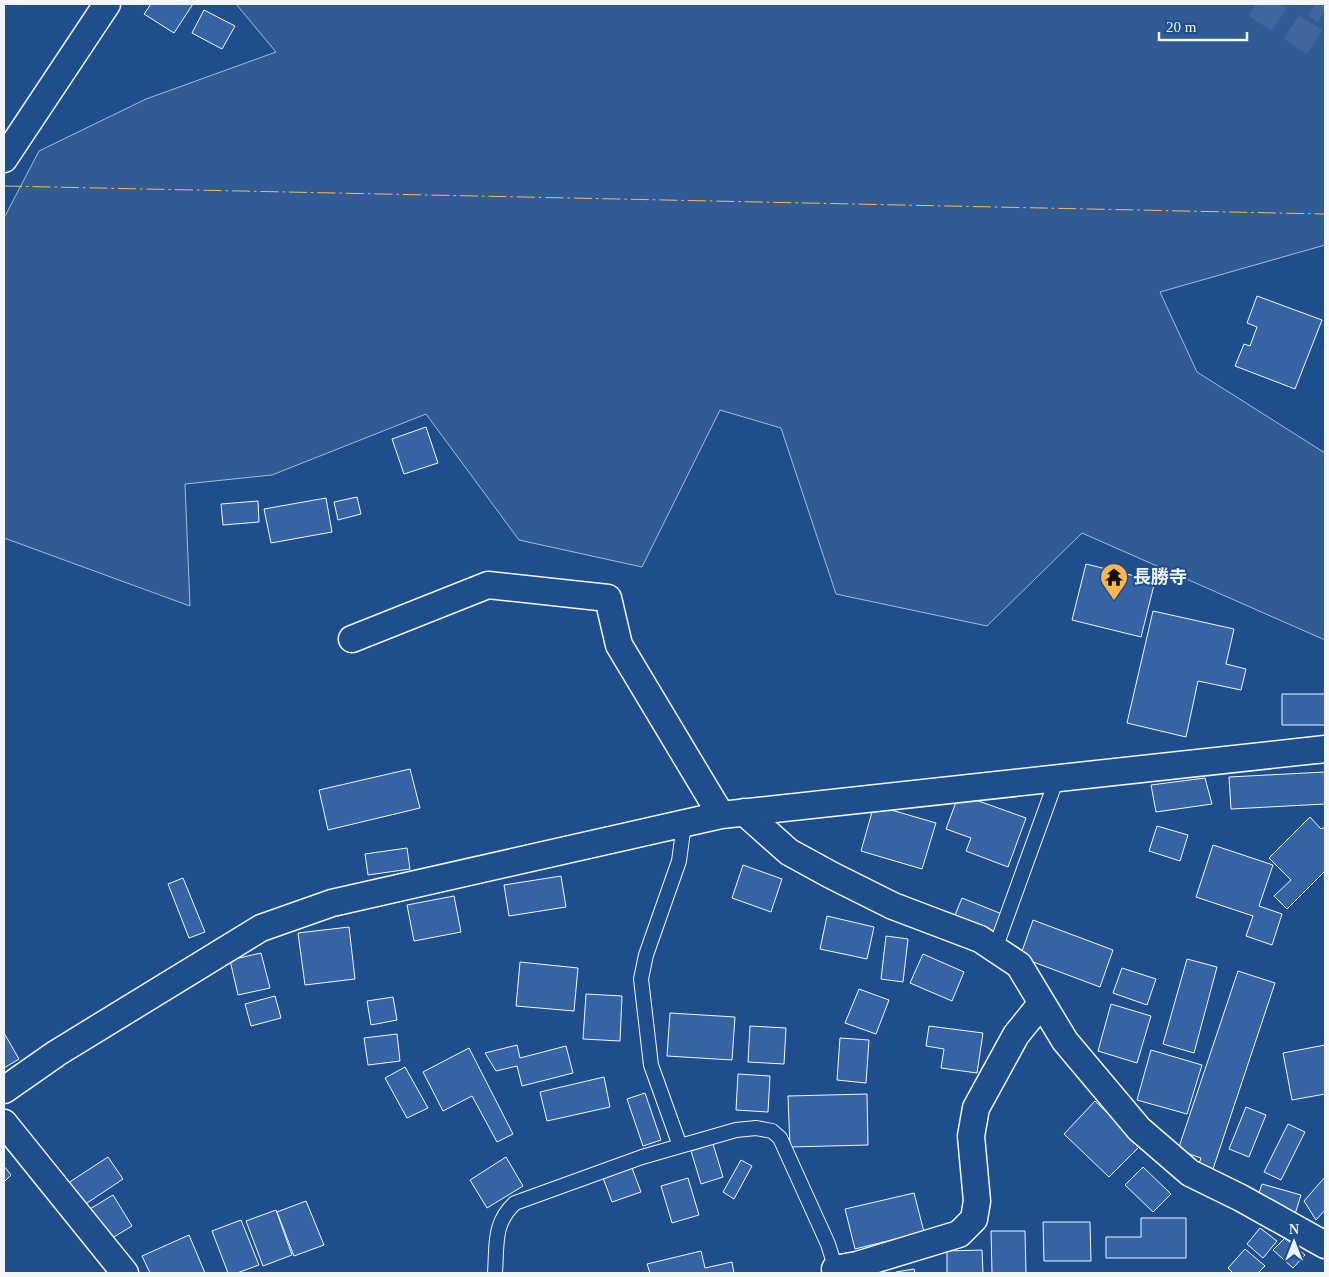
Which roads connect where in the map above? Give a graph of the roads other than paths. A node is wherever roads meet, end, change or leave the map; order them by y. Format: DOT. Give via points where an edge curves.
graph roads {
  1 [pos="107,4"];
  2 [pos="4,158"];
  3 [pos="352,639"];
  4 [pos="1325,749"];
  5 [pos="1057,778"];
  6 [pos="733,814"];
  7 [pos="684,824"];
  8 [pos="995,949"];
  9 [pos="1041,1004"];
  10 [pos="4,1090"];
  11 [pos="4,1123"];
  12 [pos="680,1146"];
  13 [pos="1325,1245"];
  14 [pos="836,1271"];
  15 [pos="125,1273"];
  16 [pos="495,1273"];
  1 -- 2 [label="street"];
  3 -- 6 [label="street" via="488,585 608,598 619,645"];
  4 -- 5 [label="street"];
  5 -- 6 [label="street"];
  5 -- 8 [label="lane"];
  6 -- 7 [label="street"];
  6 -- 8 [label="street" via="789,852 831,875 893,906 980,939"];
  7 -- 10 [label="street" via="332,903 282,919 261,928 65,1048"];
  7 -- 12 [label="lane" via="679,861 640,979 650,1065"];
  8 -- 9 [label="street" via="1019,965"];
  9 -- 13 [label="street" via="1065,1041 1139,1129 1190,1173"];
  9 -- 14 [label="street" via="1016,1036 976,1108 971,1136 977,1201 974,1219 959,1234"];
  11 -- 15 [label="street"];
  12 -- 14 [label="lane" via="736,1130 772,1130 788,1155 828,1244"];
  12 -- 16 [label="lane" via="585,1176 515,1203 504,1213 498,1228"];
}
